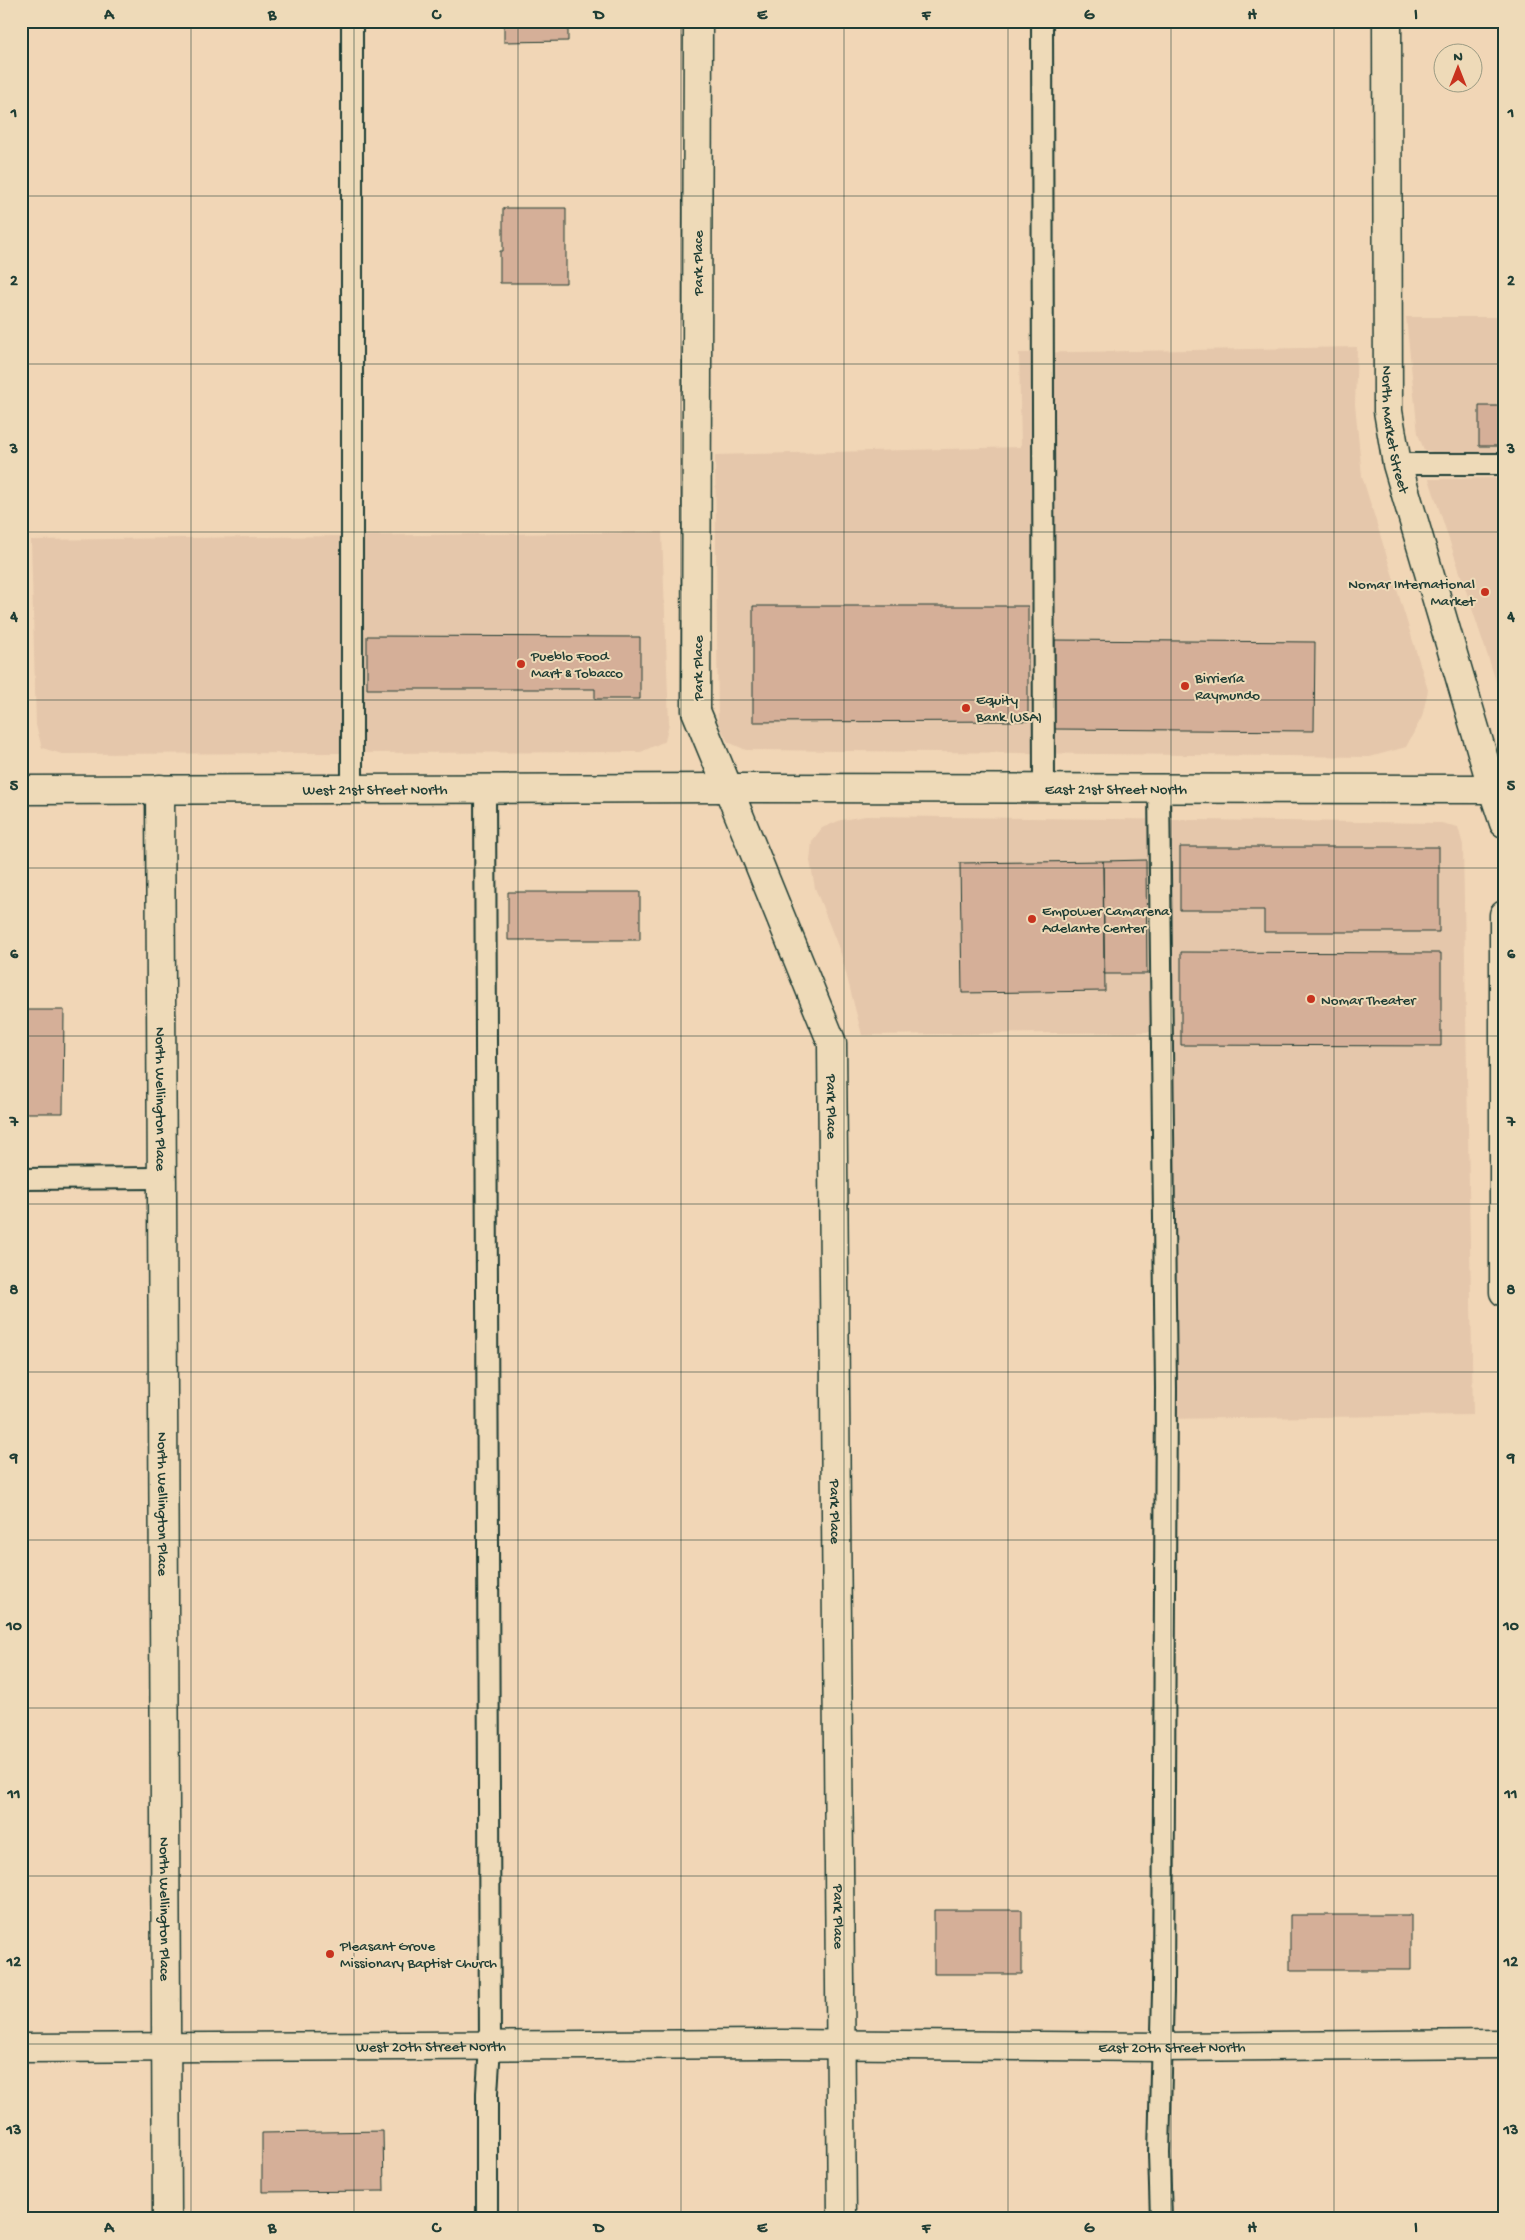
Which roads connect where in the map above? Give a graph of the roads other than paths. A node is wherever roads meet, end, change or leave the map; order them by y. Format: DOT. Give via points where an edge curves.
graph roads {
  1 [pos="352,21"];
  2 [pos="698,21"];
  3 [pos="1042,21"];
  4 [pos="1387,21"];
  5 [pos="1397,464"];
  6 [pos="1504,464"];
  7 [pos="352,788"];
  8 [pos="485,788"];
  9 [pos="728,788"];
  10 [pos="160,789"];
  11 [pos="21,790"];
  12 [pos="1044,790"];
  13 [pos="1160,790"];
  14 [pos="1498,790"];
  15 [pos="1504,823"];
  16 [pos="1504,915"];
  17 [pos="162,1178"];
  18 [pos="21,1179"];
  19 [pos="1504,1292"];
  20 [pos="840,2044"];
  21 [pos="1504,2044"];
  22 [pos="490,2046"];
  23 [pos="1162,2047"];
  24 [pos="21,2048"];
  25 [pos="165,2048"];
  26 [pos="167,2219"];
  27 [pos="488,2219"];
  28 [pos="842,2219"];
  29 [pos="1161,2219"];
  1 -- 7 [label="lane"];
  2 -- 9 [label="street, Park Place" via="696,711"];
  3 -- 12 [label="lane"];
  4 -- 5 [label="street, North Market Street" via="1388,411"];
  5 -- 6 [label="lane"];
  5 -- 14 [label="street, North Market Street"];
  7 -- 8 [label="street, West 21st Street North"];
  7 -- 10 [label="street, West 21st Street North"];
  8 -- 9 [label="street, West 21st Street North"];
  8 -- 22 [label="lane"];
  9 -- 12 [label="street, East 21st Street North"];
  9 -- 20 [label="street, Park Place" via="832,1043"];
  10 -- 11 [label="street, West 21st Street North"];
  10 -- 17 [label="street, North Wellington Place"];
  12 -- 13 [label="street, East 21st Street North"];
  13 -- 14 [label="street, East 21st Street North"];
  13 -- 23 [label="lane" via="1166,1378"];
  14 -- 15 [label="street, North Market Street"];
  16 -- 19 [label="street"];
  17 -- 18 [label="lane"];
  17 -- 25 [label="street, North Wellington Place"];
  20 -- 22 [label="street, West 20th Street North"];
  20 -- 23 [label="street, East 20th Street North"];
  20 -- 28 [label="street, Park Place"];
  21 -- 23 [label="street, East 20th Street North"];
  22 -- 25 [label="street, West 20th Street North"];
  22 -- 27 [label="lane"];
  23 -- 29 [label="lane"];
  24 -- 25 [label="street, West 20th Street North"];
  25 -- 26 [label="street, North Wellington Place"];
}
